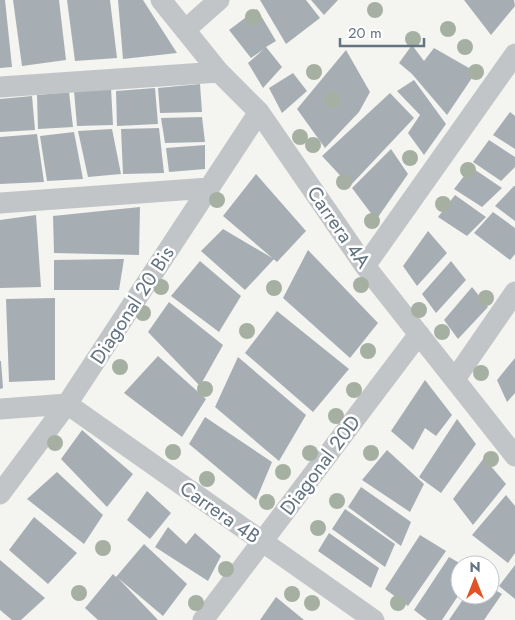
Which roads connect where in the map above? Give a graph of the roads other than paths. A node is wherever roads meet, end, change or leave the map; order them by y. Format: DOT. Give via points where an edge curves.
graph roads {
  1 [pos="161,0"];
  2 [pos="219,0"];
  3 [pos="185,30"];
  4 [pos="515,54"];
  5 [pos="219,72"];
  6 [pos="0,86"];
  7 [pos="259,112"];
  8 [pos="209,188"];
  9 [pos="0,203"];
  10 [pos="365,266"];
  11 [pos="515,292"];
  12 [pos="418,334"];
  13 [pos="455,379"];
  14 [pos="67,404"];
  15 [pos="0,409"];
  16 [pos="515,456"];
  17 [pos="0,494"];
  18 [pos="262,542"];
  19 [pos="203,620"];
  20 [pos="374,620"];
  1 -- 3 [label="street, Carrera 4A"];
  2 -- 3 [label="street"];
  3 -- 5 [label="street, Carrera 4A"];
  4 -- 10 [label="street"];
  5 -- 6 [label="street"];
  5 -- 7 [label="street, Carrera 4A"];
  7 -- 8 [label="street, Diagonal 20 Bis"];
  7 -- 10 [label="street, Carrera 4A"];
  8 -- 9 [label="street"];
  8 -- 14 [label="street, Diagonal 20 Bis"];
  10 -- 12 [label="street, Carrera 4A"];
  11 -- 13 [label="street"];
  12 -- 13 [label="street, Carrera 4A"];
  12 -- 18 [label="street, Diagonal 20D"];
  13 -- 16 [label="street, Carrera 4A"];
  14 -- 15 [label="street"];
  14 -- 17 [label="street, Diagonal 20 Bis"];
  14 -- 18 [label="street, Carrera 4B"];
  18 -- 19 [label="street, Diagonal 20D"];
  18 -- 20 [label="street, Carrera 4B"];
}
